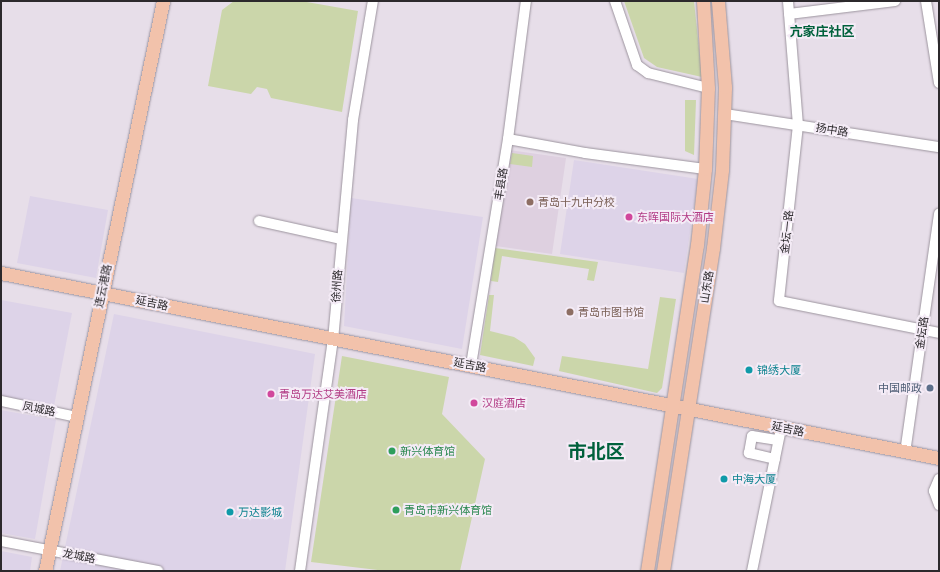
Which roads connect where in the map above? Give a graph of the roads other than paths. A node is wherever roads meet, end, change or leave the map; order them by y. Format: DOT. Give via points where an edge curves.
graph roads {
  1 [pos="163,1"];
  2 [pos="373,1"];
  3 [pos="526,1"];
  4 [pos="615,1"];
  5 [pos="703,1"];
  6 [pos="718,1"];
  7 [pos="788,1"];
  8 [pos="895,1"];
  9 [pos="926,1"];
  10 [pos="789,14"];
  11 [pos="937,47"];
  12 [pos="939,83"];
  13 [pos="708,88"];
  14 [pos="725,114"];
  15 [pos="798,125"];
  16 [pos="508,139"];
  17 [pos="939,147"];
  18 [pos="705,169"];
  19 [pos="939,214"];
  20 [pos="259,221"];
  21 [pos="341,239"];
  22 [pos="1,273"];
  23 [pos="101,293"];
  24 [pos="923,330"];
  25 [pos="939,333"];
  26 [pos="334,340"];
  27 [pos="471,366"];
  28 [pos="1,401"];
  29 [pos="672,405"];
  30 [pos="688,409"];
  31 [pos="77,417"];
  32 [pos="779,434"];
  33 [pos="906,453"];
  34 [pos="939,458"];
  35 [pos="775,459"];
  36 [pos="939,479"];
  37 [pos="939,505"];
  38 [pos="1,541"];
  39 [pos="50,549"];
  40 [pos="45,571"];
  41 [pos="158,571"];
  42 [pos="300,571"];
  43 [pos="647,571"];
  44 [pos="663,571"];
  45 [pos="752,571"];
  1 -- 23 [label="main road, 连云港路"];
  2 -- 21 [label="street, 徐州路" via="353,120"];
  3 -- 16 [label="street, 丰县路"];
  4 -- 13 [label="street" via="637,65 648,73"];
  5 -- 13 [label="main road, 山东路"];
  6 -- 14 [label="main road, 山东路"];
  7 -- 10 [label="street, 金坛一路"];
  8 -- 10 [label="street"];
  9 -- 11 [label="street"];
  10 -- 15 [label="street, 金坛一路"];
  11 -- 12 [label="street"];
  13 -- 18 [label="main road, 山东路"];
  14 -- 15 [label="street, 扬中路"];
  14 -- 30 [label="main road, 山东路" via="713,248"];
  15 -- 17 [label="street, 扬中路"];
  15 -- 24 [label="street, 金坛一路" via="779,300"];
  16 -- 18 [label="street" via="592,154"];
  16 -- 27 [label="street, 丰县路"];
  18 -- 29 [label="main road, 山东路" via="697,245"];
  19 -- 24 [label="street, 金坛路"];
  20 -- 21 [label="street"];
  21 -- 26 [label="street, 徐州路"];
  22 -- 23 [label="main road, 延吉路"];
  23 -- 26 [label="main road, 延吉路"];
  23 -- 31 [label="main road, 连云港路"];
  24 -- 25 [label="street, 金坛一路"];
  24 -- 33 [label="street, 金坛路"];
  26 -- 27 [label="main road, 延吉路"];
  26 -- 42 [label="street, 徐州路"];
  27 -- 29 [label="main road, 延吉路"];
  28 -- 31 [label="street, 凤城路"];
  29 -- 30 [label="main road, 延吉路"];
  29 -- 43 [label="main road, 山东路"];
  30 -- 32 [label="main road, 延吉路"];
  30 -- 44 [label="main road, 山东路"];
  31 -- 39 [label="main road, 连云港路"];
  32 -- 33 [label="main road, 延吉路"];
  32 -- 35 [label="street"];
  32 -- 35 [label="street" via="752,436 749,453"];
  33 -- 34 [label="main road, 延吉路"];
  35 -- 45 [label="street"];
  36 -- 37 [label="street" via="934,491"];
  38 -- 39 [label="street, 龙城路"];
  39 -- 40 [label="main road, 连云港路"];
  39 -- 41 [label="street, 龙城路"];
}
